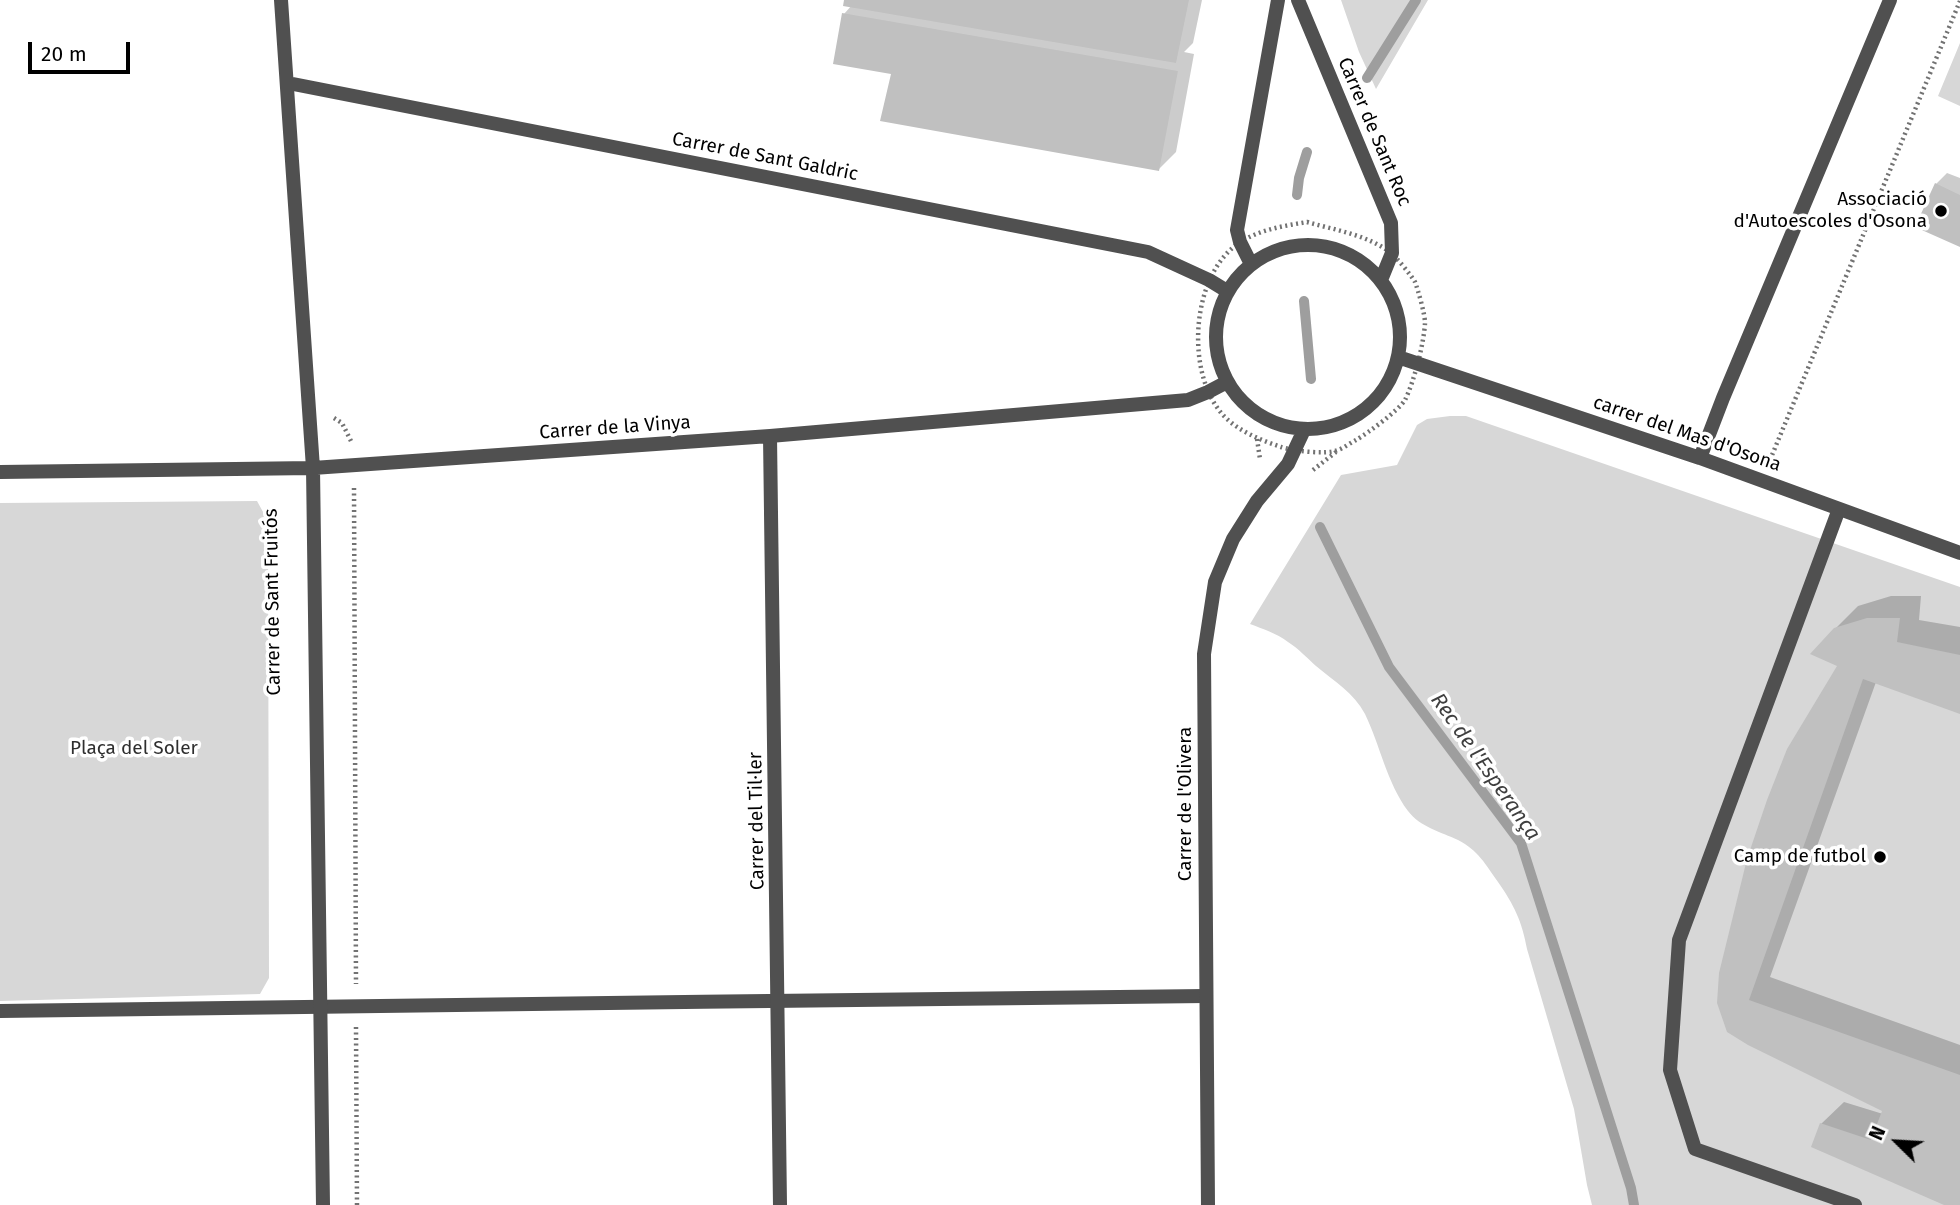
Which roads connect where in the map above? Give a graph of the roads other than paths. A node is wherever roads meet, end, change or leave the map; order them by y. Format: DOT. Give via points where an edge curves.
graph roads {
  1 [pos="281,0"];
  2 [pos="1278,0"];
  3 [pos="1298,0"];
  4 [pos="1890,0"];
  5 [pos="288,83"];
  6 [pos="1251,264"];
  7 [pos="1381,280"];
  8 [pos="1227,291"];
  9 [pos="1398,358"];
  10 [pos="1227,382"];
  11 [pos="1304,430"];
  12 [pos="770,436"];
  13 [pos="1700,457"];
  14 [pos="313,468"];
  15 [pos="0,472"];
  16 [pos="1839,509"];
  17 [pos="1960,554"];
  18 [pos="1206,996"];
  19 [pos="779,1002"];
  20 [pos="321,1006"];
  21 [pos="0,1011"];
  22 [pos="323,1205"];
  23 [pos="780,1205"];
  24 [pos="1208,1205"];
  25 [pos="1855,1205"];
  1 -- 5 [label="street"];
  2 -- 6 [label="street" via="1237,230"];
  3 -- 7 [label="street, Carrer de Sant Roc" via="1391,223 1392,253"];
  4 -- 13 [label="street"];
  5 -- 8 [label="street, Carrer de Sant Galdric" via="1148,252"];
  5 -- 14 [label="street"];
  6 -- 7 [label="street" via="1280,249 1312,244 1350,254"];
  6 -- 8 [label="street"];
  7 -- 9 [label="street" via="1397,309"];
  8 -- 10 [label="street" via="1218,318 1216,346"];
  9 -- 11 [label="street" via="1389,382 1364,411 1342,423"];
  9 -- 13 [label="street, carrer del Mas d'Osona"];
  10 -- 11 [label="street" via="1260,416"];
  10 -- 12 [label="street, Carrer de la Vinya" via="1188,400"];
  11 -- 18 [label="street, Carrer de l'Olivera" via="1288,464 1233,539 1215,582 1204,654"];
  12 -- 14 [label="street, Carrer de la Vinya"];
  12 -- 19 [label="street, Carrer del Til·ler"];
  13 -- 16 [label="street, carrer del Mas d'Osona"];
  14 -- 15 [label="street, Carrer de la Vinya"];
  14 -- 20 [label="street"];
  16 -- 17 [label="street, carrer del Mas d'Osona"];
  16 -- 25 [label="street" via="1679,940 1670,1070 1695,1149"];
  18 -- 19 [label="street"];
  18 -- 24 [label="street, Carrer de l'Olivera"];
  19 -- 20 [label="street"];
  19 -- 23 [label="street, Carrer del Til·ler"];
  20 -- 21 [label="street"];
  20 -- 22 [label="street"];
}
